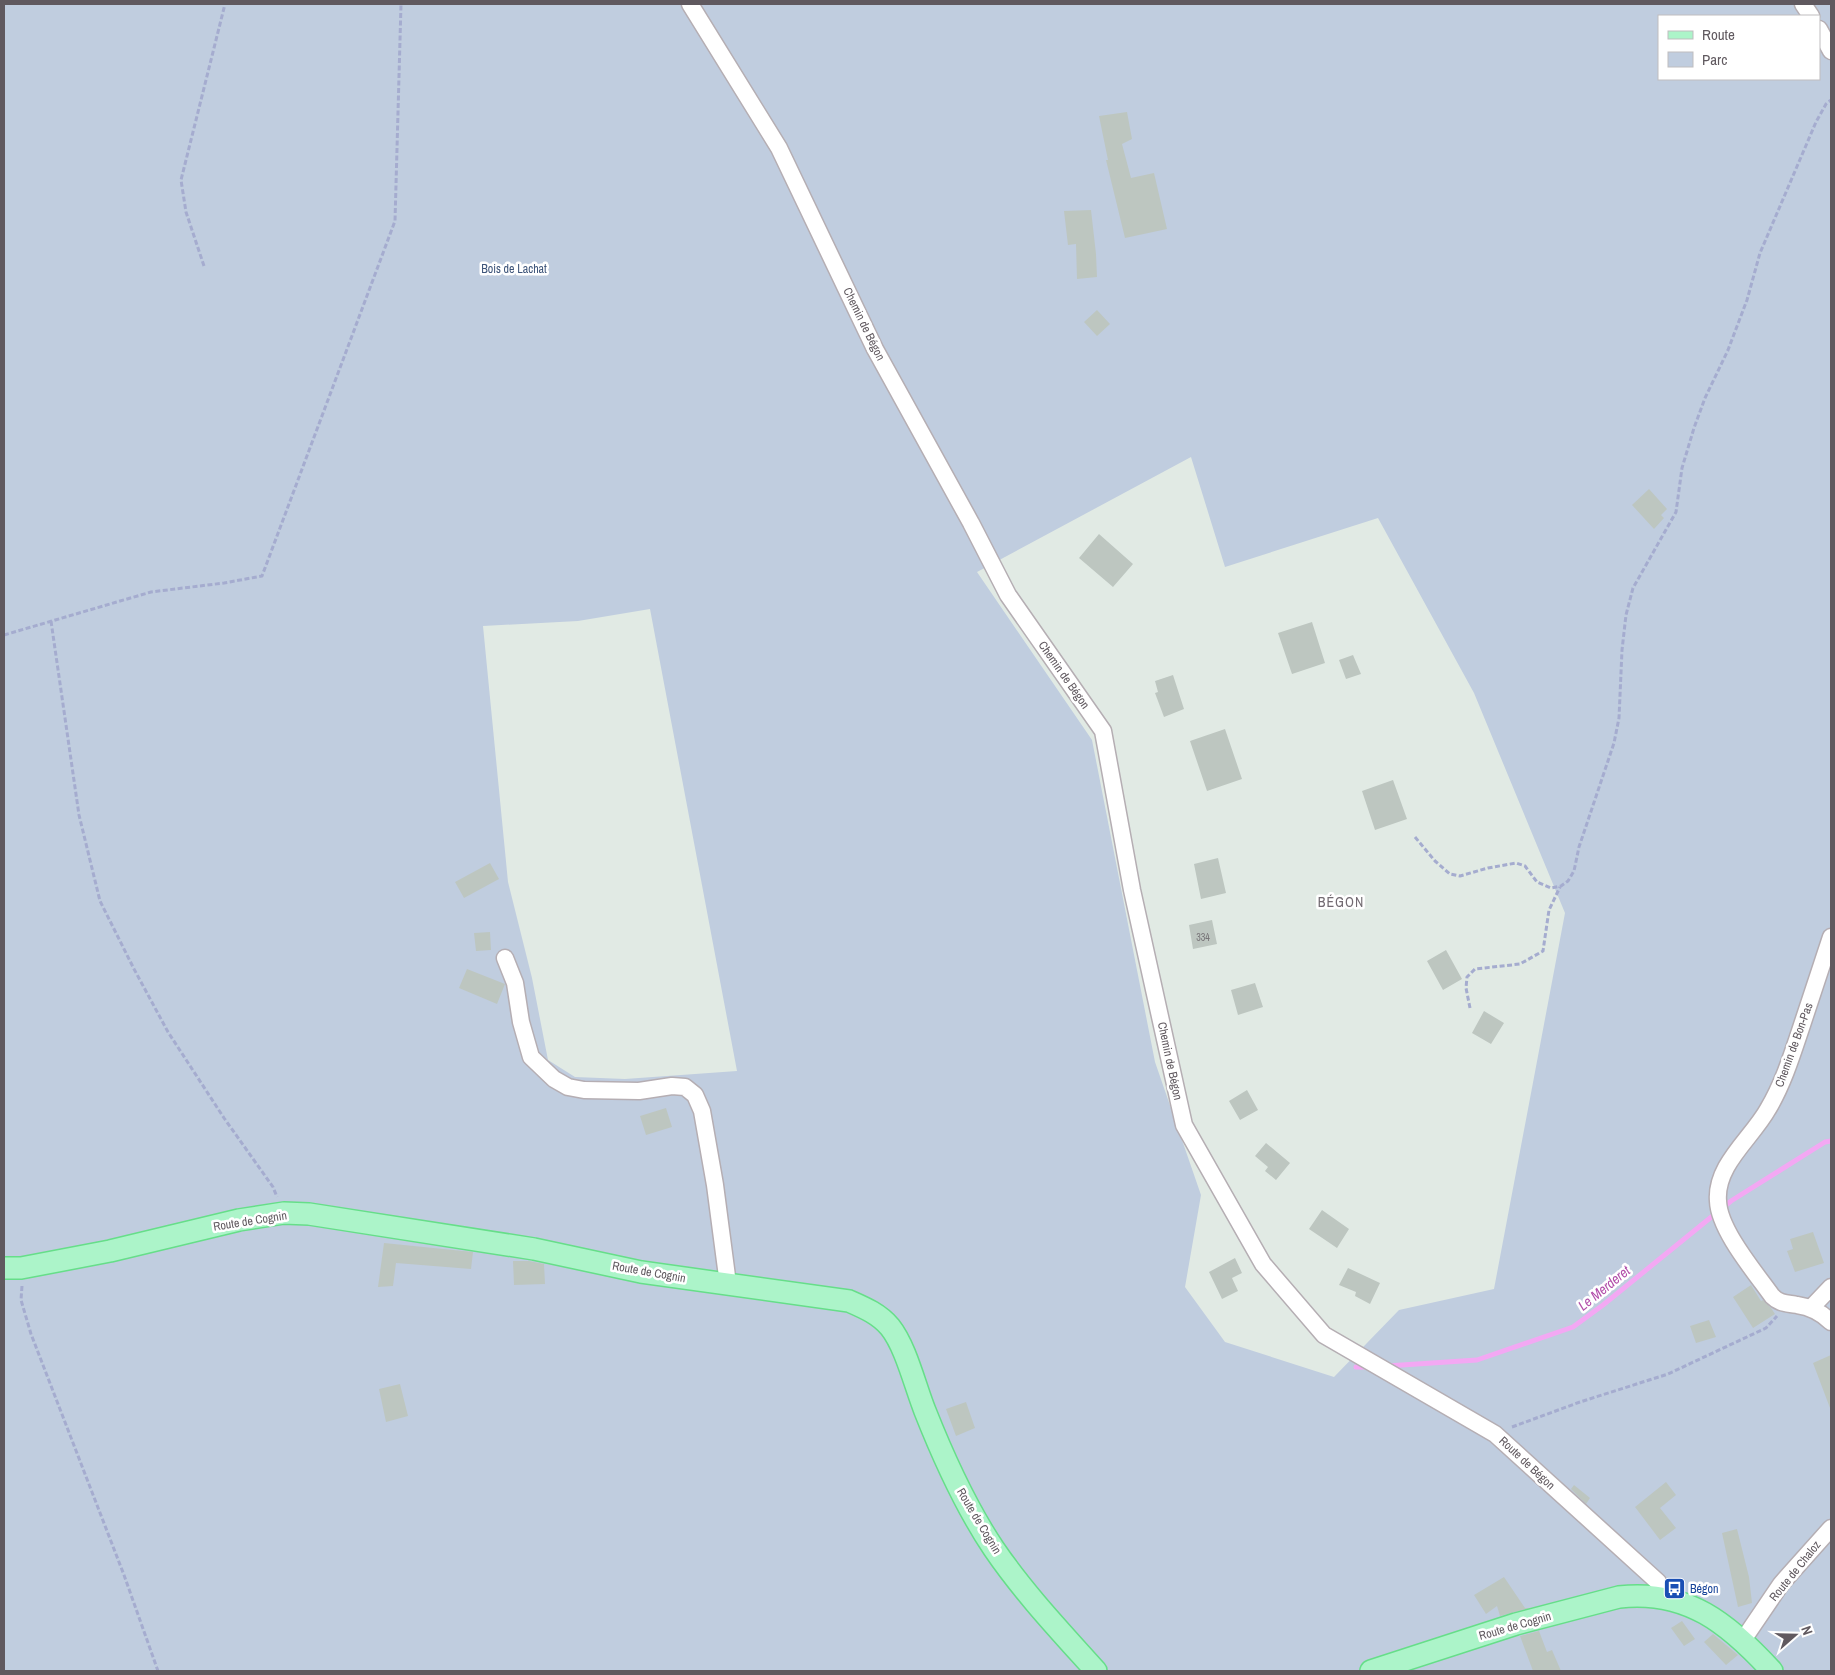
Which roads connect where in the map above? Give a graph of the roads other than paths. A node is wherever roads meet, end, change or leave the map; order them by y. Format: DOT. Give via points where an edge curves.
graph roads {
  1 [pos="690,4"];
  2 [pos="1820,31"];
  3 [pos="1831,51"];
  4 [pos="1831,937"];
  5 [pos="504,958"];
  6 [pos="12,1268"];
  7 [pos="728,1284"];
  8 [pos="1831,1287"];
  9 [pos="1811,1308"];
  10 [pos="1831,1322"];
  11 [pos="1364,1358"];
  12 [pos="1831,1528"];
  13 [pos="1663,1598"];
  14 [pos="1743,1640"];
  15 [pos="1096,1671"];
  16 [pos="1370,1671"];
  17 [pos="1772,1671"];
  1 -- 11 [label="street, Chemin de Bégon" via="779,148 875,349 1008,594 1103,731 1132,890 1184,1125 1263,1264 1324,1335"];
  2 -- 3 [label="street"];
  4 -- 9 [label="street, Chemin de Bon-Pas" via="1786,1072 1768,1110 1727,1166 1718,1191 1719,1210 1738,1249 1772,1296 1778,1303"];
  5 -- 7 [label="street" via="515,983 521,1022 532,1057 554,1079 568,1087 584,1090 639,1091 672,1086 685,1087 695,1095 704,1120"];
  6 -- 7 [label="main road, Route de Cognin" via="110,1251 239,1220 284,1213 338,1217 534,1249 641,1272"];
  7 -- 15 [label="main road, Route de Cognin" via="849,1301 873,1311 890,1328 904,1353 947,1466 970,1509 995,1550"];
  8 -- 9 [label="street"];
  9 -- 10 [label="street, Chemin de Bon-Pas"];
  11 -- 13 [label="street, Route de Bégon" via="1495,1434 1658,1582"];
  12 -- 14 [label="street, Route de Chaloz" via="1781,1584"];
  13 -- 14 [label="main road, Route de Cognin" via="1699,1609"];
  13 -- 16 [label="main road, Route de Cognin" via="1619,1597 1516,1624"];
  14 -- 17 [label="main road, Route de Cognin"];
}
